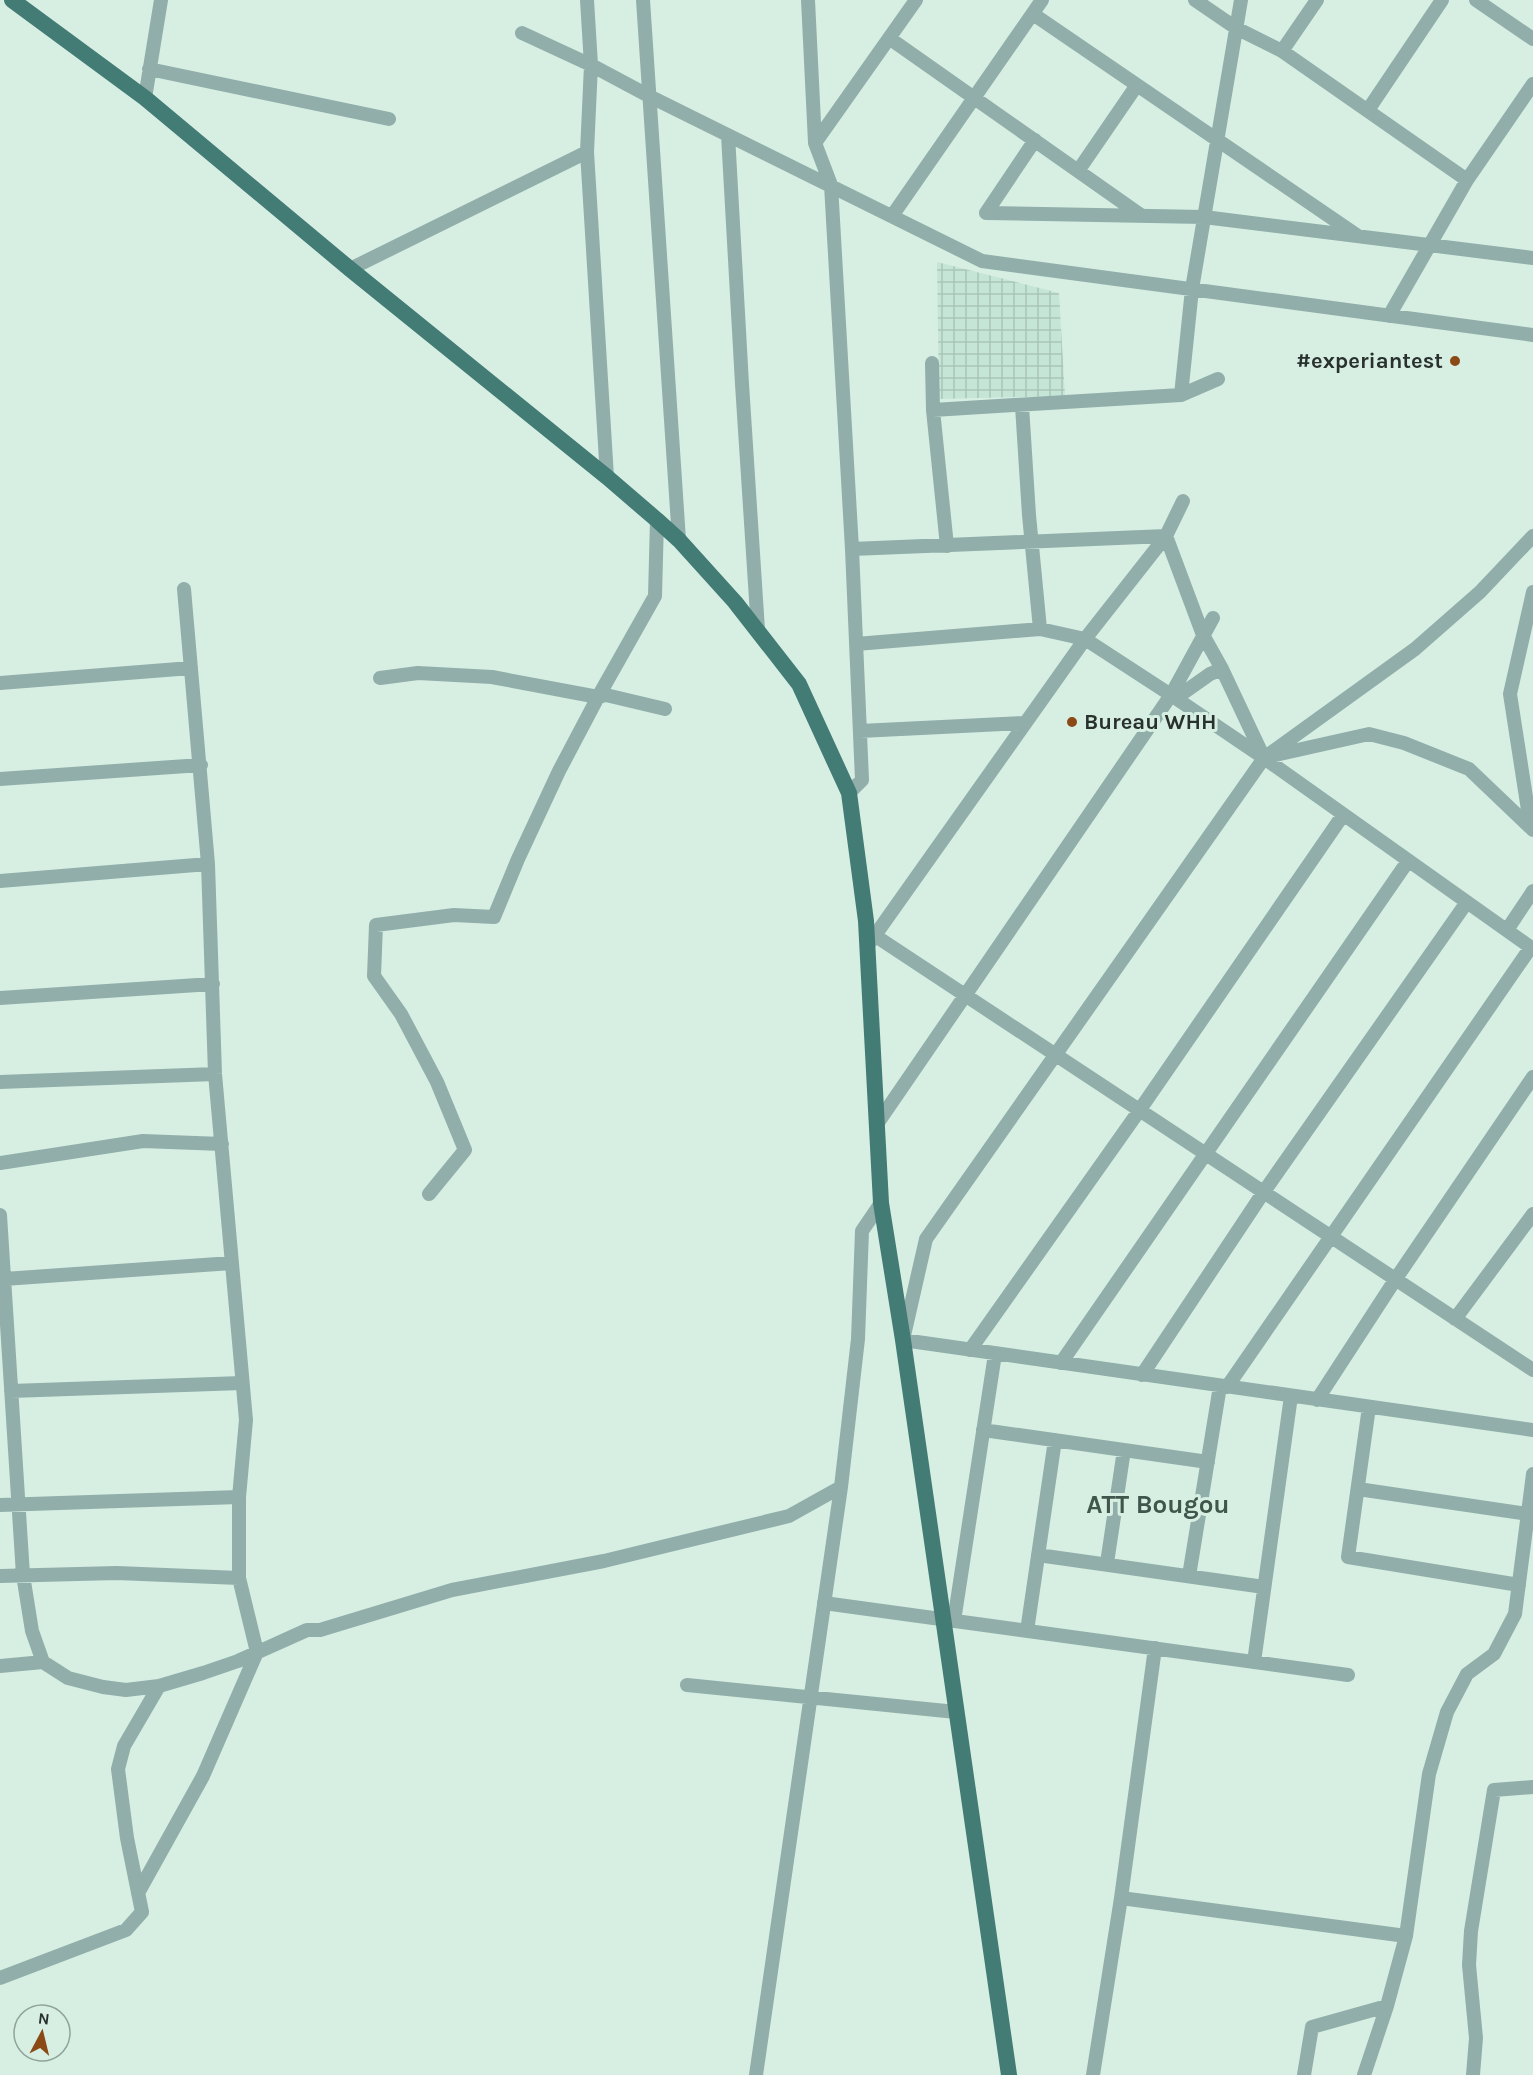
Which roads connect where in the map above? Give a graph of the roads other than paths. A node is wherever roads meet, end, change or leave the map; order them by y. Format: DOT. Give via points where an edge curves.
graph roads {
  1 [pos="12,0"];
  2 [pos="161,0"];
  3 [pos="587,0"];
  4 [pos="643,0"];
  5 [pos="808,0"];
  6 [pos="916,0"];
  7 [pos="1042,0"];
  8 [pos="1195,0"];
  9 [pos="1241,0"];
  10 [pos="1317,0"];
  11 [pos="1442,0"];
  12 [pos="1476,0"];
  13 [pos="1033,14"];
  14 [pos="1236,28"];
  15 [pos="522,33"];
  16 [pos="889,38"];
  17 [pos="1533,39"];
  18 [pos="1282,51"];
  19 [pos="591,64"];
  20 [pos="149,69"];
  21 [pos="1533,84"];
  22 [pos="1137,85"];
  23 [pos="649,96"];
  24 [pos="146,98"];
  25 [pos="974,98"];
  26 [pos="1368,110"];
  27 [pos="389,119"];
  28 [pos="728,135"];
  29 [pos="1216,139"];
  30 [pos="1035,140"];
  31 [pos="815,143"];
  32 [pos="587,152"];
  33 [pos="1078,171"];
  34 [pos="1467,180"];
  35 [pos="831,185"];
  36 [pos="892,216"];
  37 [pos="1142,216"];
  38 [pos="1204,217"];
  39 [pos="1361,238"];
  40 [pos="1429,246"];
  41 [pos="1533,258"];
  42 [pos="350,269"];
  43 [pos="1192,289"];
  44 [pos="1389,316"];
  45 [pos="1533,335"];
  46 [pos="932,363"];
  47 [pos="1218,379"];
  48 [pos="1181,395"];
  49 [pos="1022,406"];
  50 [pos="933,410"];
  51 [pos="607,477"];
  52 [pos="1183,501"];
  53 [pos="657,520"];
  54 [pos="1166,536"];
  55 [pos="1533,536"];
  56 [pos="679,540"];
  57 [pos="1032,543"];
  58 [pos="947,546"];
  59 [pos="852,549"];
  60 [pos="184,589"];
  61 [pos="1533,592"];
  62 [pos="1213,618"];
  63 [pos="1040,629"];
  64 [pos="758,630"];
  65 [pos="1203,635"];
  66 [pos="1084,639"];
  67 [pos="856,644"];
  68 [pos="191,668"];
  69 [pos="1222,669"];
  70 [pos="380,678"];
  71 [pos="0,683"];
  72 [pos="1174,696"];
  73 [pos="598,697"];
  74 [pos="665,708"];
  75 [pos="1023,723"];
  76 [pos="860,731"];
  77 [pos="1264,758"];
  78 [pos="201,765"];
  79 [pos="0,779"];
  80 [pos="849,793"];
  81 [pos="1343,815"];
  82 [pos="1533,818"];
  83 [pos="1533,830"];
  84 [pos="1408,861"];
  85 [pos="208,864"];
  86 [pos="0,881"];
  87 [pos="1533,891"];
  88 [pos="1467,902"];
  89 [pos="1507,930"];
  90 [pos="871,941"];
  91 [pos="1532,948"];
  92 [pos="213,984"];
  93 [pos="964,995"];
  94 [pos="0,998"];
  95 [pos="1056,1056"];
  96 [pos="215,1074"];
  97 [pos="1533,1077"];
  98 [pos="0,1082"];
  99 [pos="1139,1111"];
  100 [pos="877,1124"];
  101 [pos="222,1144"];
  102 [pos="1206,1155"];
  103 [pos="0,1163"];
  104 [pos="1263,1193"];
  105 [pos="429,1194"];
  106 [pos="881,1203"];
  107 [pos="1533,1214"];
  108 [pos="0,1215"];
  109 [pos="1331,1238"];
  110 [pos="232,1263"];
  111 [pos="4,1279"];
  112 [pos="1395,1280"];
  113 [pos="1455,1319"];
  114 [pos="903,1340"];
  115 [pos="970,1350"];
  116 [pos="995,1354"];
  117 [pos="1061,1363"];
  118 [pos="1533,1371"];
  119 [pos="1142,1375"];
  120 [pos="242,1383"];
  121 [pos="1224,1386"];
  122 [pos="11,1392"];
  123 [pos="1291,1396"];
  124 [pos="1317,1400"];
  125 [pos="1369,1407"];
  126 [pos="983,1430"];
  127 [pos="1533,1430"];
  128 [pos="1055,1440"];
  129 [pos="1124,1450"];
  130 [pos="1208,1462"];
  131 [pos="1533,1474"];
  132 [pos="841,1487"];
  133 [pos="1358,1489"];
  134 [pos="239,1497"];
  135 [pos="0,1505"];
  136 [pos="20,1505"];
  137 [pos="1528,1514"];
  138 [pos="1038,1555"];
  139 [pos="1107,1563"];
  140 [pos="23,1575"];
  141 [pos="0,1576"];
  142 [pos="1189,1576"];
  143 [pos="239,1578"];
  144 [pos="1519,1585"];
  145 [pos="1264,1587"];
  146 [pos="824,1603"];
  147 [pos="948,1620"];
  148 [pos="1027,1631"];
  149 [pos="1155,1648"];
  150 [pos="257,1652"];
  151 [pos="43,1662"];
  152 [pos="1254,1662"];
  153 [pos="0,1666"];
  154 [pos="1348,1675"];
  155 [pos="687,1685"];
  156 [pos="159,1686"];
  157 [pos="811,1698"];
  158 [pos="956,1712"];
  159 [pos="1533,1787"];
  160 [pos="138,1893"];
  161 [pos="1121,1898"];
  162 [pos="1406,1936"];
  163 [pos="0,1978"];
  164 [pos="1387,2006"];
  165 [pos="756,2075"];
  166 [pos="1009,2075"];
  167 [pos="1093,2075"];
  168 [pos="1304,2075"];
  169 [pos="1364,2075"];
  170 [pos="1473,2075"];
  1 -- 24 [label="main road"];
  2 -- 20 [label="street"];
  3 -- 19 [label="street"];
  4 -- 23 [label="street"];
  5 -- 31 [label="street"];
  6 -- 16 [label="street"];
  7 -- 13 [label="street"];
  8 -- 14 [label="street"];
  9 -- 14 [label="street"];
  10 -- 18 [label="street"];
  11 -- 26 [label="street"];
  12 -- 17 [label="street"];
  13 -- 22 [label="street"];
  13 -- 25 [label="street"];
  14 -- 18 [label="street"];
  14 -- 29 [label="street"];
  15 -- 19 [label="street"];
  16 -- 25 [label="street"];
  16 -- 31 [label="street"];
  18 -- 26 [label="street"];
  19 -- 23 [label="street"];
  19 -- 32 [label="street"];
  20 -- 24 [label="street"];
  20 -- 27 [label="street"];
  21 -- 34 [label="street"];
  22 -- 29 [label="street"];
  22 -- 33 [label="street"];
  23 -- 28 [label="street"];
  23 -- 56 [label="street"];
  24 -- 42 [label="main road"];
  25 -- 30 [label="street"];
  25 -- 36 [label="street"];
  26 -- 34 [label="street"];
  28 -- 35 [label="street"];
  28 -- 64 [label="street"];
  29 -- 38 [label="street"];
  29 -- 39 [label="street"];
  30 -- 33 [label="street"];
  30 -- 37 [label="street" via="986,213"];
  31 -- 35 [label="street"];
  32 -- 42 [label="street"];
  32 -- 51 [label="street"];
  33 -- 37 [label="street"];
  34 -- 40 [label="street"];
  35 -- 36 [label="street"];
  35 -- 59 [label="street"];
  36 -- 43 [label="street" via="981,261"];
  37 -- 38 [label="street"];
  38 -- 39 [label="street"];
  38 -- 43 [label="street"];
  39 -- 40 [label="street"];
  40 -- 41 [label="street"];
  40 -- 44 [label="street"];
  42 -- 51 [label="main road"];
  43 -- 44 [label="street"];
  43 -- 48 [label="street"];
  44 -- 45 [label="street"];
  46 -- 50 [label="street"];
  47 -- 48 [label="street"];
  48 -- 49 [label="street"];
  49 -- 50 [label="street"];
  49 -- 57 [label="street"];
  50 -- 58 [label="street"];
  51 -- 53 [label="main road"];
  52 -- 54 [label="street"];
  53 -- 56 [label="main road"];
  53 -- 73 [label="street" via="655,596"];
  54 -- 57 [label="street"];
  54 -- 65 [label="street"];
  54 -- 66 [label="street"];
  55 -- 77 [label="street" via="1480,592 1415,649"];
  56 -- 64 [label="main road"];
  57 -- 58 [label="street"];
  57 -- 63 [label="street"];
  58 -- 59 [label="street"];
  59 -- 67 [label="street"];
  60 -- 68 [label="street"];
  61 -- 82 [label="street" via="1510,694 1528,810"];
  62 -- 65 [label="street"];
  63 -- 66 [label="street"];
  63 -- 67 [label="street"];
  64 -- 80 [label="main road" via="799,684"];
  65 -- 69 [label="street"];
  65 -- 72 [label="street"];
  66 -- 72 [label="street"];
  66 -- 75 [label="street"];
  67 -- 76 [label="street"];
  68 -- 71 [label="street"];
  68 -- 78 [label="street"];
  69 -- 72 [label="street"];
  69 -- 77 [label="street"];
  70 -- 73 [label="street" via="418,673 492,676"];
  72 -- 77 [label="street"];
  72 -- 93 [label="street"];
  73 -- 74 [label="street" via="606,695"];
  73 -- 105 [label="street" via="538,814 494,917 454,915 376,925 374,976 437,1082 465,1150"];
  75 -- 76 [label="street"];
  75 -- 90 [label="street"];
  76 -- 80 [label="street" via="862,780"];
  77 -- 81 [label="street"];
  77 -- 83 [label="street" via="1369,734 1404,743 1468,769"];
  77 -- 95 [label="street"];
  78 -- 79 [label="street"];
  78 -- 85 [label="street"];
  80 -- 90 [label="main road"];
  81 -- 84 [label="street"];
  81 -- 99 [label="street"];
  84 -- 88 [label="street"];
  84 -- 102 [label="street"];
  85 -- 86 [label="street"];
  85 -- 92 [label="street"];
  87 -- 89 [label="street"];
  88 -- 89 [label="street"];
  88 -- 104 [label="street"];
  89 -- 91 [label="street"];
  90 -- 93 [label="street"];
  90 -- 100 [label="main road"];
  91 -- 109 [label="street"];
  92 -- 94 [label="street"];
  92 -- 96 [label="street"];
  93 -- 95 [label="street"];
  93 -- 100 [label="street"];
  95 -- 99 [label="street"];
  95 -- 114 [label="street" via="926,1239"];
  96 -- 98 [label="street"];
  96 -- 101 [label="street"];
  97 -- 112 [label="street"];
  99 -- 102 [label="street"];
  99 -- 115 [label="street"];
  100 -- 106 [label="main road"];
  101 -- 103 [label="street" via="143,1141"];
  101 -- 110 [label="street"];
  102 -- 104 [label="street"];
  102 -- 117 [label="street"];
  104 -- 109 [label="street"];
  104 -- 119 [label="street"];
  106 -- 114 [label="main road"];
  106 -- 132 [label="street" via="862,1231 858,1339"];
  107 -- 113 [label="street"];
  108 -- 111 [label="street"];
  109 -- 112 [label="street"];
  109 -- 121 [label="street"];
  110 -- 111 [label="street"];
  110 -- 120 [label="street"];
  111 -- 122 [label="street"];
  112 -- 113 [label="street"];
  112 -- 124 [label="street"];
  113 -- 118 [label="street"];
  114 -- 115 [label="street"];
  114 -- 147 [label="main road"];
  115 -- 116 [label="street"];
  116 -- 117 [label="street"];
  116 -- 126 [label="street"];
  117 -- 119 [label="street"];
  119 -- 121 [label="street"];
  120 -- 122 [label="street"];
  120 -- 134 [label="street" via="246,1420"];
  121 -- 123 [label="street"];
  121 -- 130 [label="street"];
  122 -- 136 [label="street"];
  123 -- 124 [label="street"];
  123 -- 145 [label="street"];
  124 -- 125 [label="street"];
  125 -- 127 [label="street"];
  125 -- 133 [label="street"];
  126 -- 128 [label="street"];
  126 -- 147 [label="street"];
  128 -- 129 [label="street"];
  128 -- 138 [label="street"];
  129 -- 130 [label="street"];
  129 -- 139 [label="street"];
  130 -- 142 [label="street"];
  131 -- 137 [label="street"];
  132 -- 146 [label="street"];
  132 -- 150 [label="street" via="789,1516 604,1561 452,1590 320,1630 307,1630"];
  133 -- 137 [label="street"];
  133 -- 144 [label="street" via="1348,1557"];
  134 -- 136 [label="street"];
  134 -- 143 [label="street"];
  135 -- 136 [label="street"];
  136 -- 140 [label="street"];
  137 -- 144 [label="street"];
  138 -- 139 [label="street"];
  138 -- 148 [label="street"];
  139 -- 142 [label="street"];
  140 -- 141 [label="street"];
  140 -- 143 [label="street" via="117,1573"];
  140 -- 151 [label="street" via="32,1631"];
  142 -- 145 [label="street"];
  143 -- 150 [label="street"];
  144 -- 162 [label="street" via="1515,1614 1494,1654 1467,1674 1447,1712 1430,1774"];
  145 -- 152 [label="street"];
  146 -- 147 [label="street"];
  146 -- 157 [label="street"];
  147 -- 148 [label="street"];
  147 -- 158 [label="main road"];
  148 -- 149 [label="street"];
  149 -- 152 [label="street"];
  149 -- 161 [label="street"];
  150 -- 156 [label="street"];
  150 -- 160 [label="street" via="202,1776"];
  151 -- 153 [label="street"];
  151 -- 156 [label="street" via="68,1678 103,1687 126,1690"];
  152 -- 154 [label="street"];
  155 -- 157 [label="street"];
  156 -- 160 [label="street" via="124,1746 118,1769"];
  157 -- 158 [label="street"];
  157 -- 165 [label="street"];
  158 -- 166 [label="main road"];
  159 -- 170 [label="street" via="1494,1790 1469,1965 1476,2038"];
  160 -- 163 [label="street" via="142,1912 126,1930"];
  161 -- 162 [label="street"];
  161 -- 167 [label="street"];
  162 -- 164 [label="street"];
  164 -- 168 [label="street" via="1312,2027"];
  164 -- 169 [label="street"];
}
